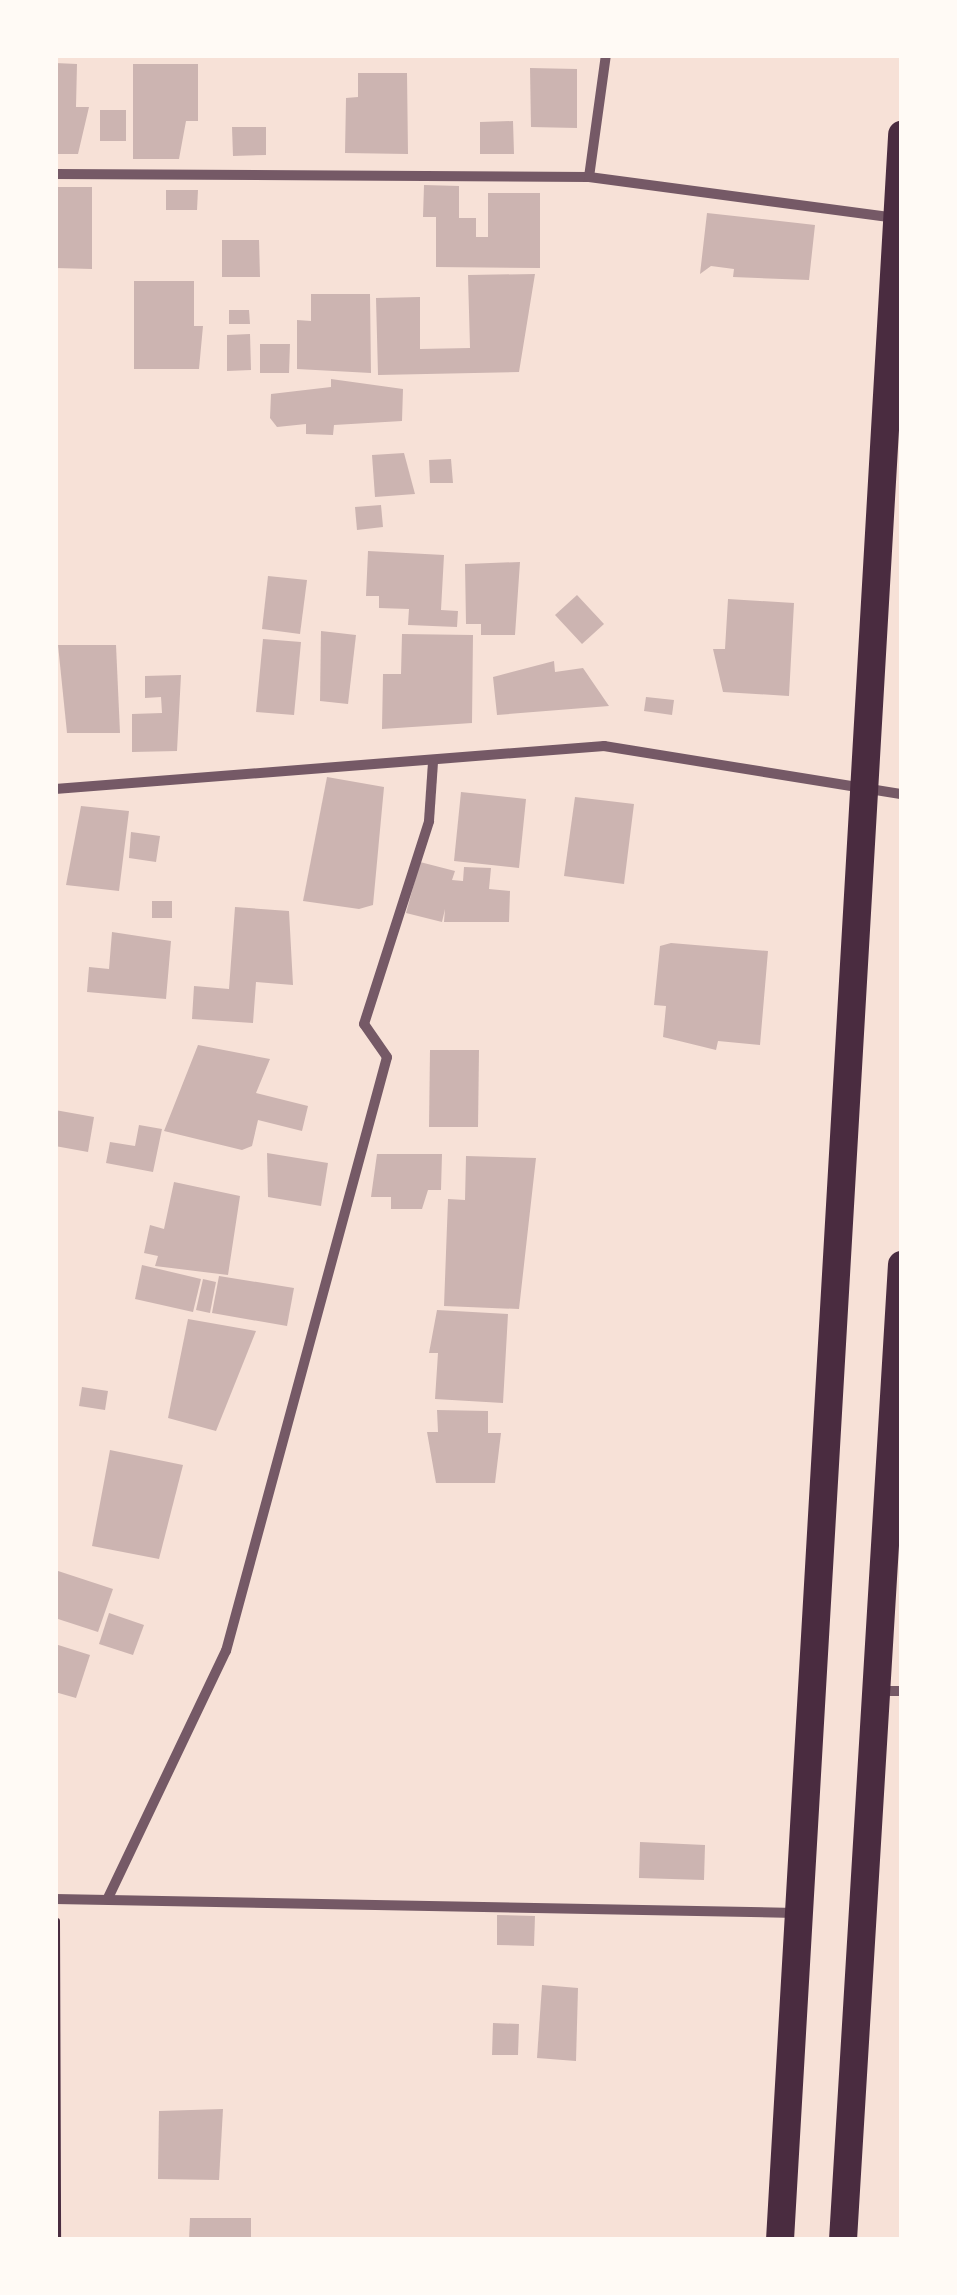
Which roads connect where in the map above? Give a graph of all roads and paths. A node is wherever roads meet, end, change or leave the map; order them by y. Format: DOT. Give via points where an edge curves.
graph roads {
  1 [pos="606,55"];
  2 [pos="902,135"];
  3 [pos="55,174"];
  4 [pos="588,178"];
  5 [pos="897,218"];
  6 [pos="433,763"];
  7 [pos="865,787"];
  8 [pos="55,789"];
  9 [pos="902,794"];
  10 [pos="902,1265"];
  11 [pos="874,1691"];
  12 [pos="902,1691"];
  13 [pos="108,1898"];
  14 [pos="56,1900"];
  15 [pos="796,1913"];
  16 [pos="58,2240"];
  17 [pos="780,2240"];
  18 [pos="844,2240"];
  1 -- 4 [label="street"];
  2 -- 5 [label="highway"];
  3 -- 4 [label="street"];
  4 -- 5 [label="street"];
  5 -- 7 [label="highway"];
  6 -- 7 [label="street" via="642,748"];
  6 -- 8 [label="street"];
  6 -- 13 [label="street" via="429,821 364,1024 387,1056 226,1651"];
  7 -- 9 [label="street"];
  7 -- 15 [label="highway"];
  10 -- 11 [label="highway"];
  11 -- 12 [label="street"];
  11 -- 18 [label="highway"];
  13 -- 14 [label="street"];
  13 -- 15 [label="street"];
  14 -- 16 [label="path"];
  15 -- 17 [label="highway"];
}
